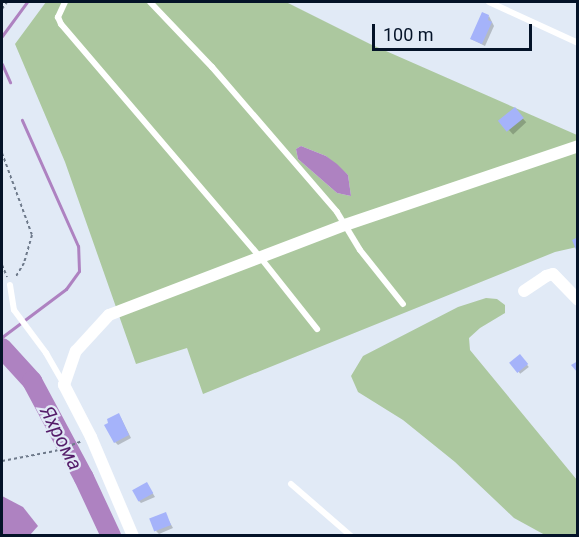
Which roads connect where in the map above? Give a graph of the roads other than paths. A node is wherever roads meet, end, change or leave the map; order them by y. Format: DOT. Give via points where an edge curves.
graph roads {
  1 [pos="65,2"];
  2 [pos="150,2"];
  3 [pos="489,2"];
  4 [pos="578,43"];
  5 [pos="578,146"];
  6 [pos="345,225"];
  7 [pos="260,257"];
  8 [pos="10,285"];
  9 [pos="524,291"];
  10 [pos="578,300"];
  11 [pos="403,304"];
  12 [pos="317,329"];
  13 [pos="64,385"];
  14 [pos="291,484"];
  15 [pos="134,536"];
  16 [pos="351,536"];
  1 -- 7 [label="lane" via="58,17 61,24"];
  2 -- 6 [label="lane" via="212,67"];
  3 -- 4 [label="lane"];
  5 -- 6 [label="street"];
  6 -- 7 [label="street"];
  6 -- 11 [label="lane"];
  7 -- 12 [label="lane"];
  7 -- 13 [label="street" via="110,315 76,351"];
  8 -- 13 [label="lane" via="14,310"];
  9 -- 10 [label="street" via="553,274"];
  13 -- 15 [label="street"];
  14 -- 16 [label="lane"];
}
